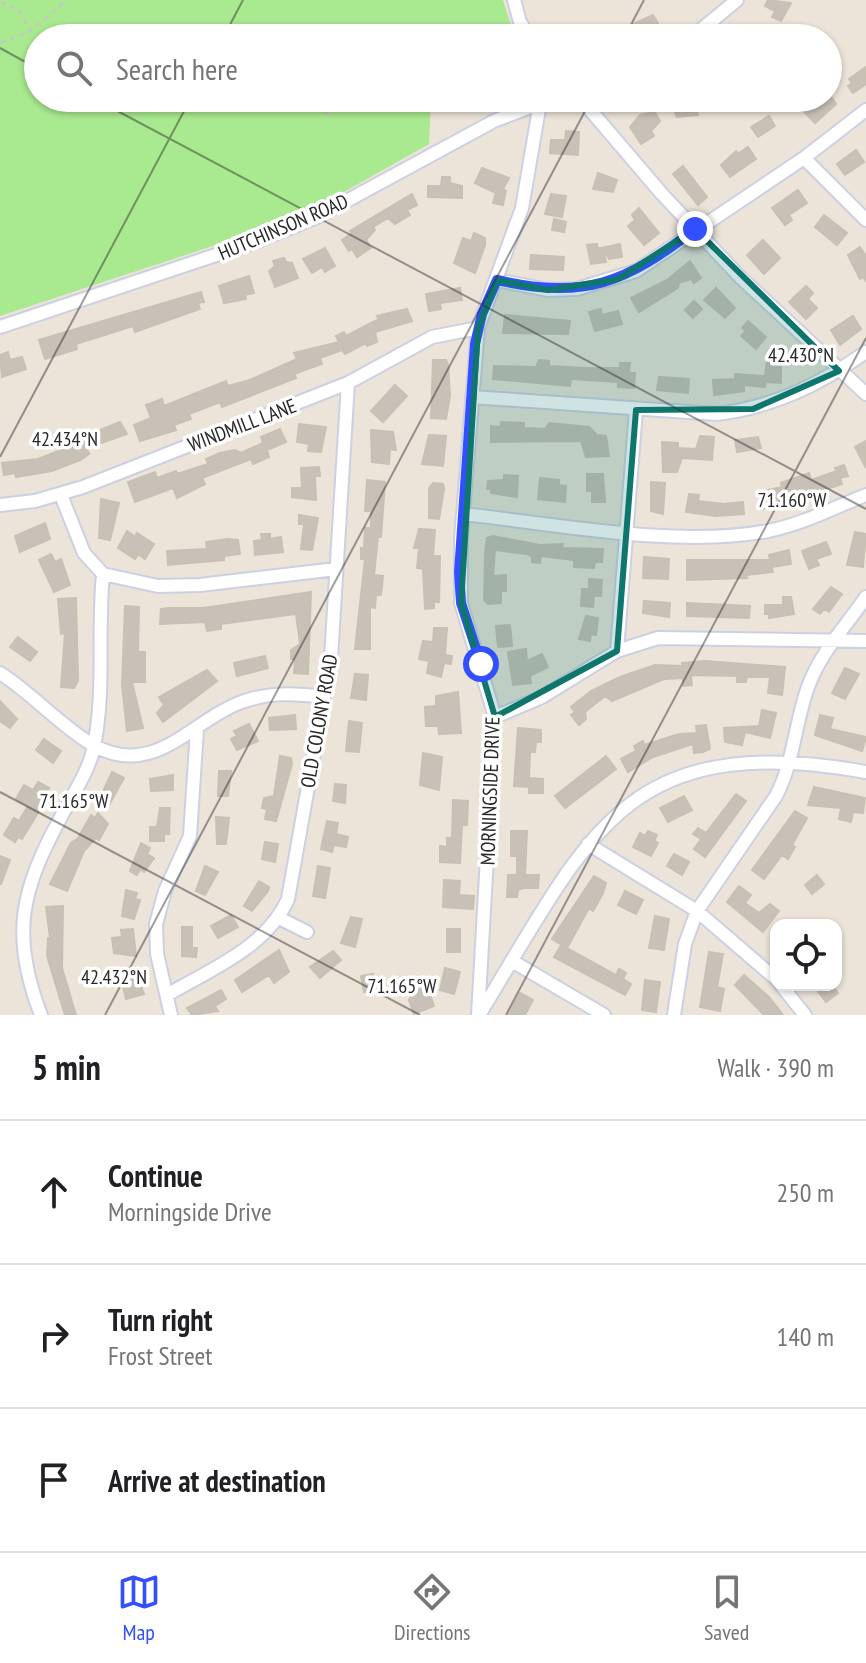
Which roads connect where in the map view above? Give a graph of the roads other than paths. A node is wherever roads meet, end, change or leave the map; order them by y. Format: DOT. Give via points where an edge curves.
graph roads {
  1 [pos="514,0"];
  2 [pos="737,0"];
  3 [pos="521,24"];
  4 [pos="708,24"];
  5 [pos="866,110"];
  6 [pos="518,112"];
  7 [pos="538,112"];
  8 [pos="592,112"];
  9 [pos="804,158"];
  10 [pos="866,220"];
  11 [pos="695,229"];
  12 [pos="497,280"];
  13 [pos="0,327"];
  14 [pos="478,328"];
  15 [pos="866,352"];
  16 [pos="839,371"];
  17 [pos="348,383"];
  18 [pos="866,394"];
  19 [pos="472,397"];
  20 [pos="636,410"];
  21 [pos="61,495"];
  22 [pos="866,495"];
  23 [pos="0,505"];
  24 [pos="463,514"];
  25 [pos="627,531"];
  26 [pos="336,569"];
  27 [pos="103,574"];
  28 [pos="866,597"];
  29 [pos="835,640"];
  30 [pos="866,641"];
  31 [pos="617,651"];
  32 [pos="0,673"];
  33 [pos="324,697"];
  34 [pos="495,717"];
  35 [pos="197,729"];
  36 [pos="94,745"];
  37 [pos="789,761"];
  38 [pos="866,772"];
  39 [pos="588,844"];
  40 [pos="697,911"];
  41 [pos="279,918"];
  42 [pos="307,932"];
  43 [pos="512,961"];
  44 [pos="770,974"];
  45 [pos="786,991"];
  46 [pos="167,995"];
  47 [pos="41,1015"];
  48 [pos="171,1015"];
  49 [pos="479,1015"];
  50 [pos="604,1015"];
  51 [pos="674,1015"];
  52 [pos="805,1015"];
  1 -- 3 [label="street"];
  2 -- 4 [label="street"];
  5 -- 9 [label="street"];
  6 -- 13 [label="street, HUTCHINSON ROAD" via="468,133 317,217"];
  7 -- 12 [label="street, MORNINGSIDE DRIVE" via="522,208"];
  8 -- 11 [label="street"];
  9 -- 10 [label="street"];
  9 -- 11 [label="street"];
  11 -- 12 [label="street" via="618,279 548,290"];
  11 -- 16 [label="street"];
  12 -- 14 [label="street, MORNINGSIDE DRIVE"];
  14 -- 17 [label="street, WINDMILL LANE" via="432,337"];
  14 -- 19 [label="street, MORNINGSIDE DRIVE"];
  15 -- 16 [label="street"];
  16 -- 18 [label="street"];
  16 -- 20 [label="street" via="753,409 717,414"];
  17 -- 21 [label="street, WINDMILL LANE"];
  17 -- 26 [label="street, OLD COLONY ROAD"];
  19 -- 20 [label="street"];
  19 -- 24 [label="street, MORNINGSIDE DRIVE"];
  20 -- 25 [label="street"];
  21 -- 23 [label="street, WINDMILL LANE"];
  21 -- 27 [label="street" via="84,553"];
  22 -- 25 [label="street" via="812,519 748,534"];
  24 -- 25 [label="street"];
  24 -- 34 [label="street, MORNINGSIDE DRIVE" via="461,603"];
  25 -- 31 [label="street"];
  26 -- 27 [label="street" via="158,586"];
  26 -- 33 [label="street, OLD COLONY ROAD"];
  27 -- 36 [label="street" via="101,701"];
  28 -- 29 [label="street"];
  29 -- 30 [label="street"];
  29 -- 31 [label="street" via="668,637"];
  29 -- 37 [label="street" via="808,685"];
  31 -- 34 [label="street" via="542,697"];
  32 -- 36 [label="street"];
  33 -- 35 [label="street" via="257,697 223,710"];
  33 -- 41 [label="street, OLD COLONY ROAD" via="290,890"];
  34 -- 49 [label="street, MORNINGSIDE DRIVE"];
  35 -- 36 [label="street" via="173,745 144,753"];
  35 -- 46 [label="street" via="190,836 156,924"];
  36 -- 47 [label="street" via="25,895 26,967"];
  37 -- 38 [label="street"];
  37 -- 39 [label="street" via="704,768 662,783 623,807"];
  37 -- 40 [label="street" via="776,796"];
  39 -- 40 [label="street"];
  39 -- 43 [label="street"];
  40 -- 44 [label="street"];
  40 -- 51 [label="street" via="685,944"];
  41 -- 42 [label="street"];
  41 -- 46 [label="street, OLD COLONY ROAD" via="258,940"];
  43 -- 49 [label="street"];
  43 -- 50 [label="street"];
  45 -- 52 [label="street"];
  46 -- 48 [label="street"];
}
